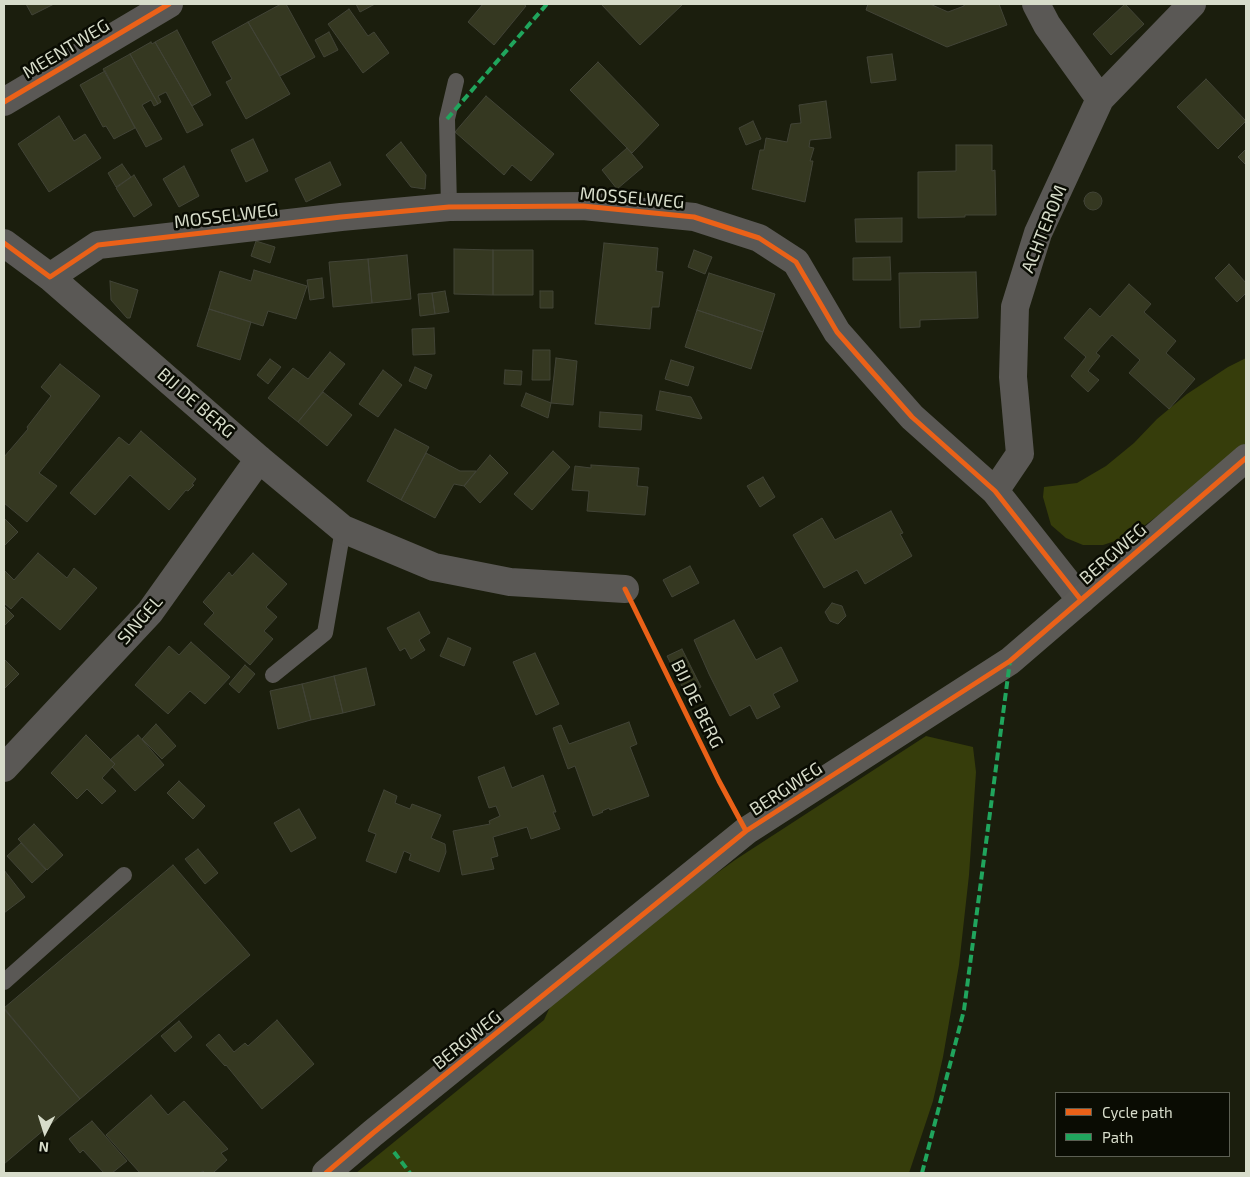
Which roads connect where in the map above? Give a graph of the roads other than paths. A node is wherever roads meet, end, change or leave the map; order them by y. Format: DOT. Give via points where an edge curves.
graph roads {
  1 [pos="169,4"];
  2 [pos="1036,4"];
  3 [pos="1192,4"];
  4 [pos="456,81"];
  5 [pos="1100,99"];
  6 [pos="4,102"];
  7 [pos="449,207"];
  8 [pos="4,243"];
  9 [pos="50,277"];
  10 [pos="1246,458"];
  11 [pos="260,459"];
  12 [pos="995,490"];
  13 [pos="343,529"];
  14 [pos="625,589"];
  15 [pos="1082,600"];
  16 [pos="273,675"];
  17 [pos="4,768"];
  18 [pos="124,875"];
  19 [pos="4,982"];
  20 [pos="326,1173"];
  1 -- 6 [label="street, MEENTWEG"];
  2 -- 5 [label="street" via="1046,25"];
  3 -- 5 [label="street, ACHTEROM"];
  4 -- 7 [label="lane" via="447,119"];
  5 -- 12 [label="street, ACHTEROM" via="1038,233 1015,307 1013,377 1020,454"];
  7 -- 9 [label="street, MOSSELWEG" via="98,245"];
  7 -- 12 [label="street, MOSSELWEG" via="583,206 694,217 759,238 796,262 837,332 912,417"];
  8 -- 9 [label="street"];
  9 -- 11 [label="street, BIJ DE BERG"];
  10 -- 15 [label="street, BERGWEG"];
  11 -- 13 [label="street, BIJ DE BERG"];
  11 -- 17 [label="street, SINGEL" via="150,612"];
  12 -- 15 [label="street, MOSSELWEG"];
  13 -- 14 [label="street, BIJ DE BERG" via="434,567 510,582"];
  13 -- 16 [label="lane" via="325,634"];
  15 -- 20 [label="street, BERGWEG" via="1010,661 746,831"];
  18 -- 19 [label="lane"];
}
